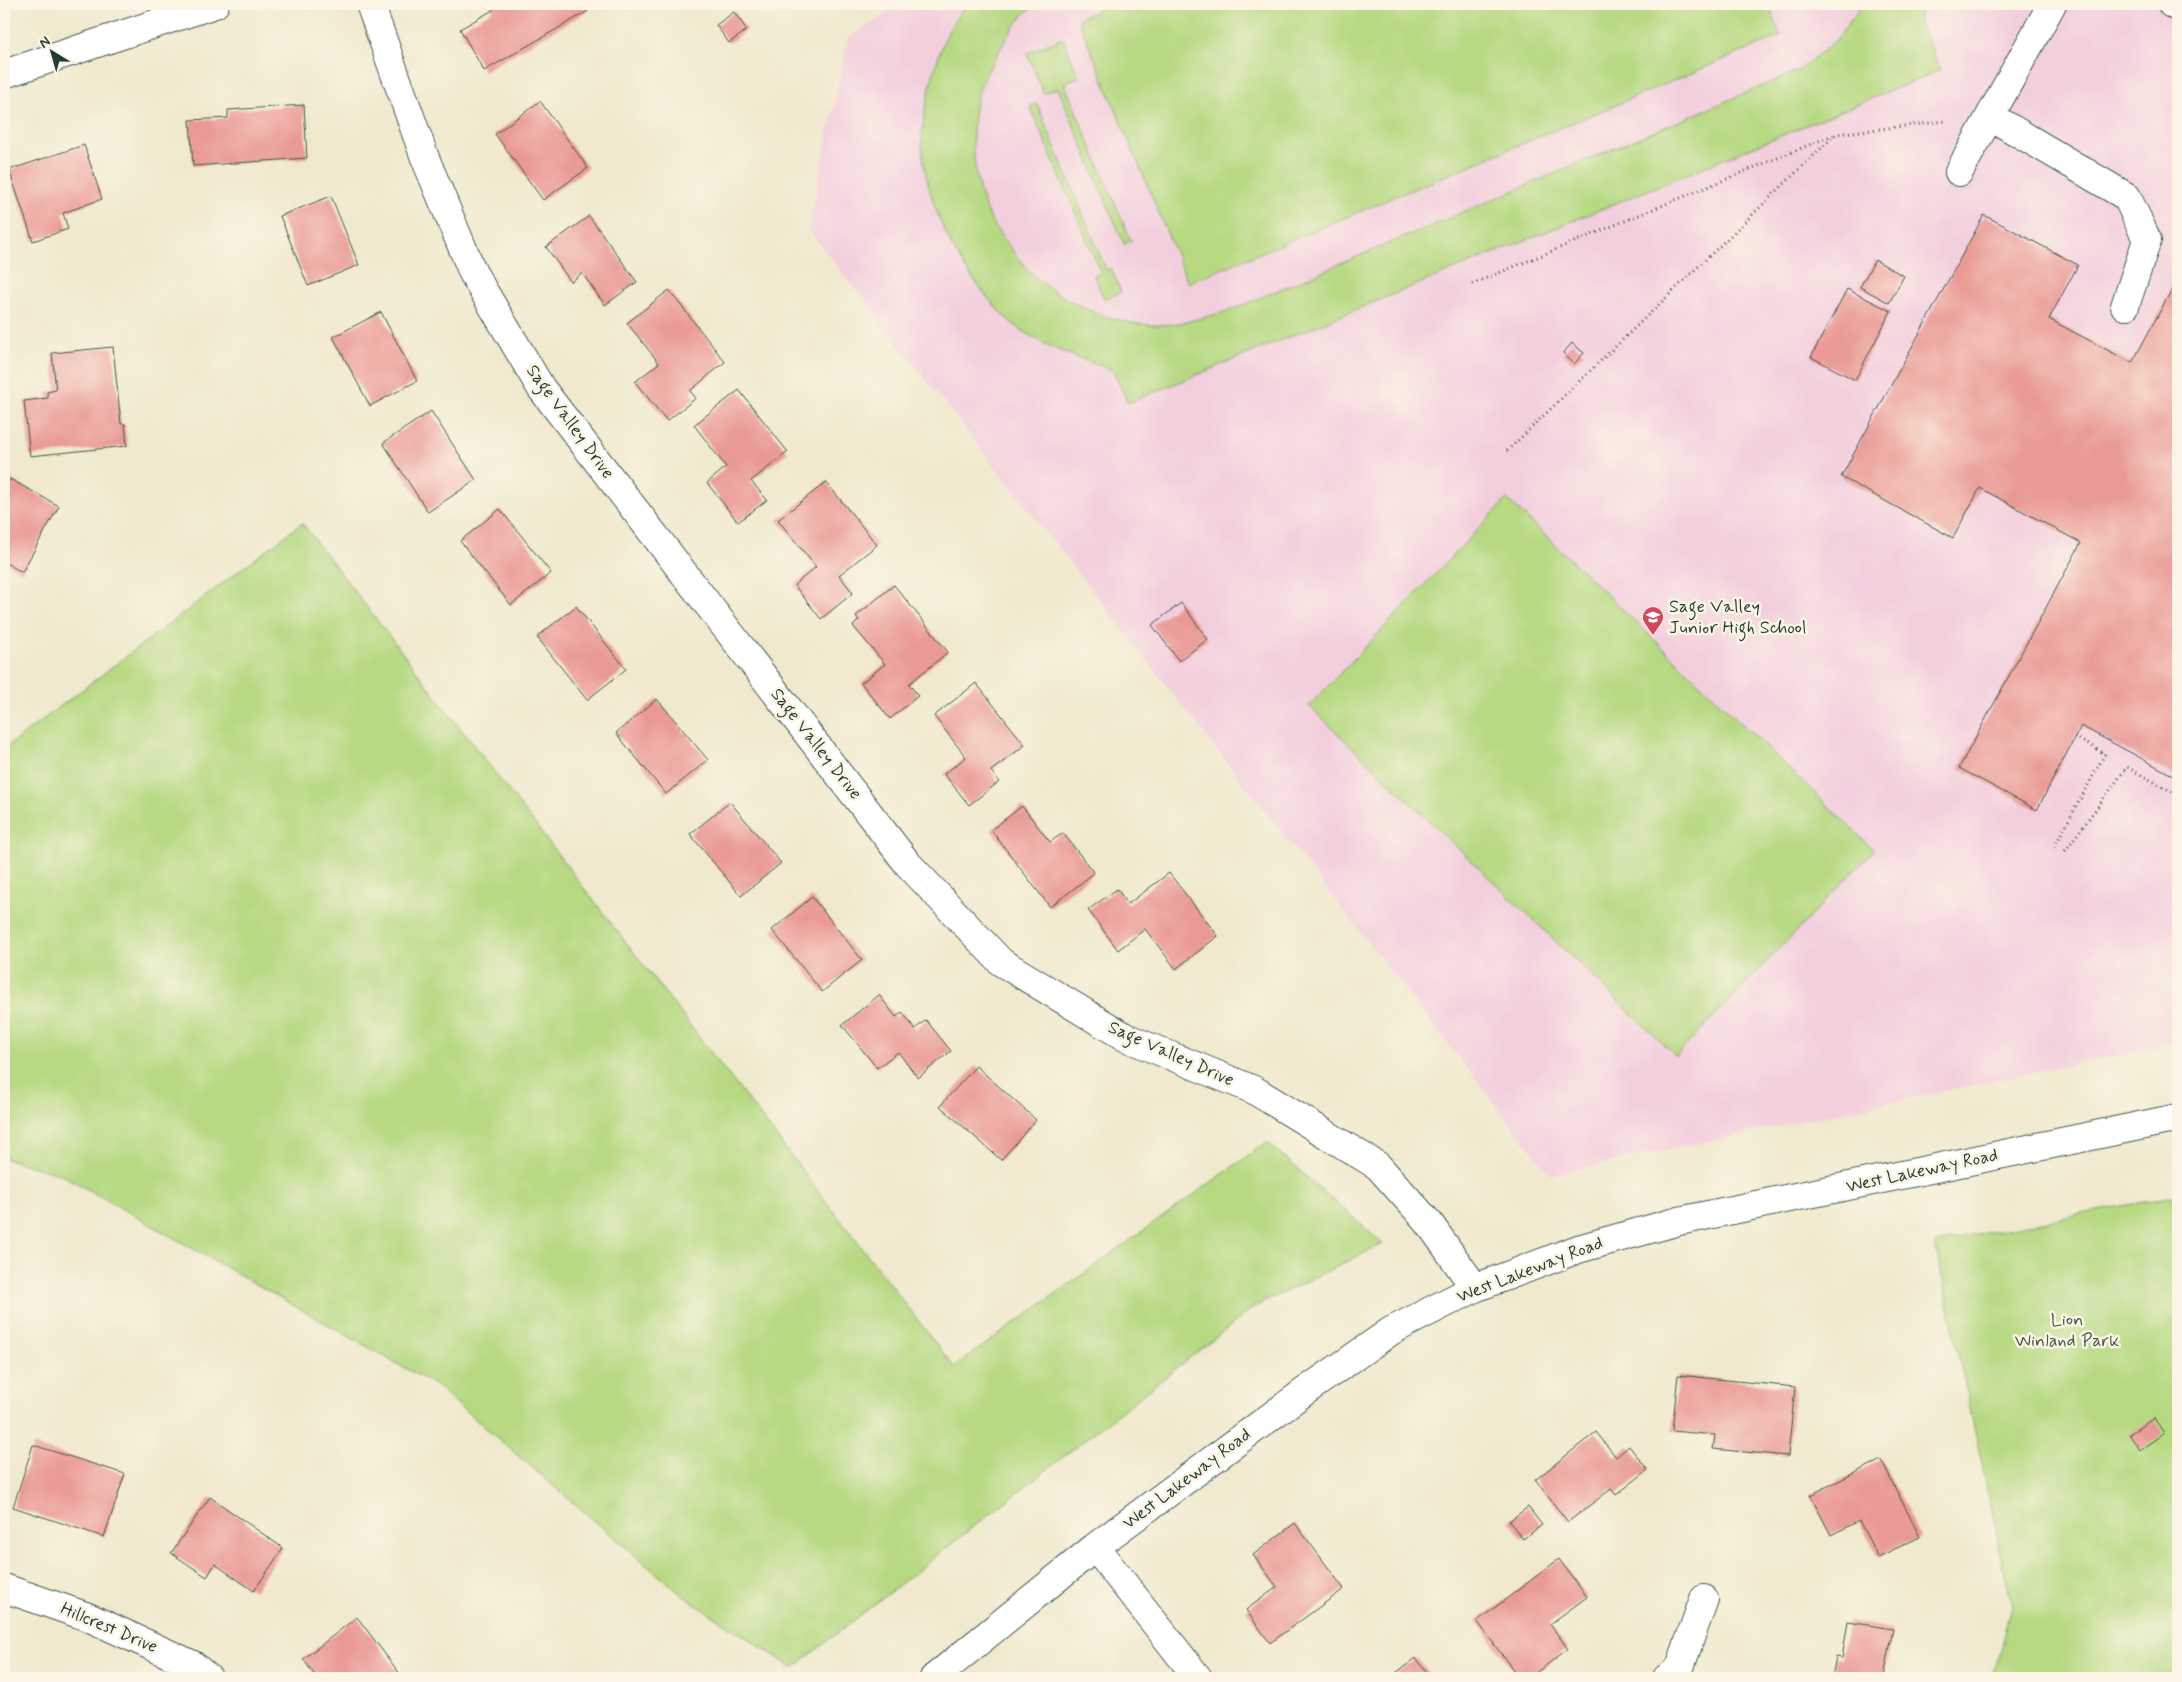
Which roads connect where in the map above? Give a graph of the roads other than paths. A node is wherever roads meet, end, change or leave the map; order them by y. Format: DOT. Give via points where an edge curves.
graph roads {
  1 [pos="216,4"];
  2 [pos="370,4"];
  3 [pos="2052,4"];
  4 [pos="2172,4"];
  5 [pos="2178,7"];
  6 [pos="4,74"];
  7 [pos="1990,116"];
  8 [pos="1959,172"];
  9 [pos="2125,306"];
  10 [pos="2178,1118"];
  11 [pos="1475,1288"];
  12 [pos="1096,1547"];
  13 [pos="4,1588"];
  14 [pos="1704,1599"];
  15 [pos="208,1678"];
  16 [pos="934,1678"];
  17 [pos="1198,1678"];
  18 [pos="1667,1678"];
  1 -- 6 [label="street"];
  2 -- 11 [label="street, Sage Valley Drive" via="425,158 473,272 541,388 908,864 1001,962 1125,1038 1254,1090 1378,1166 1429,1223"];
  3 -- 7 [label="street"];
  4 -- 5 [label="street"];
  7 -- 8 [label="street"];
  7 -- 9 [label="street" via="2127,197 2147,240"];
  10 -- 11 [label="street, West Lakeway Road" via="1679,1220 1578,1249"];
  11 -- 12 [label="street, West Lakeway Road" via="1391,1331"];
  12 -- 16 [label="street, West Lakeway Road"];
  12 -- 17 [label="street"];
  13 -- 15 [label="street, Hillcrest Drive" via="88,1617 194,1665"];
  14 -- 18 [label="street" via="1678,1670"];
}
